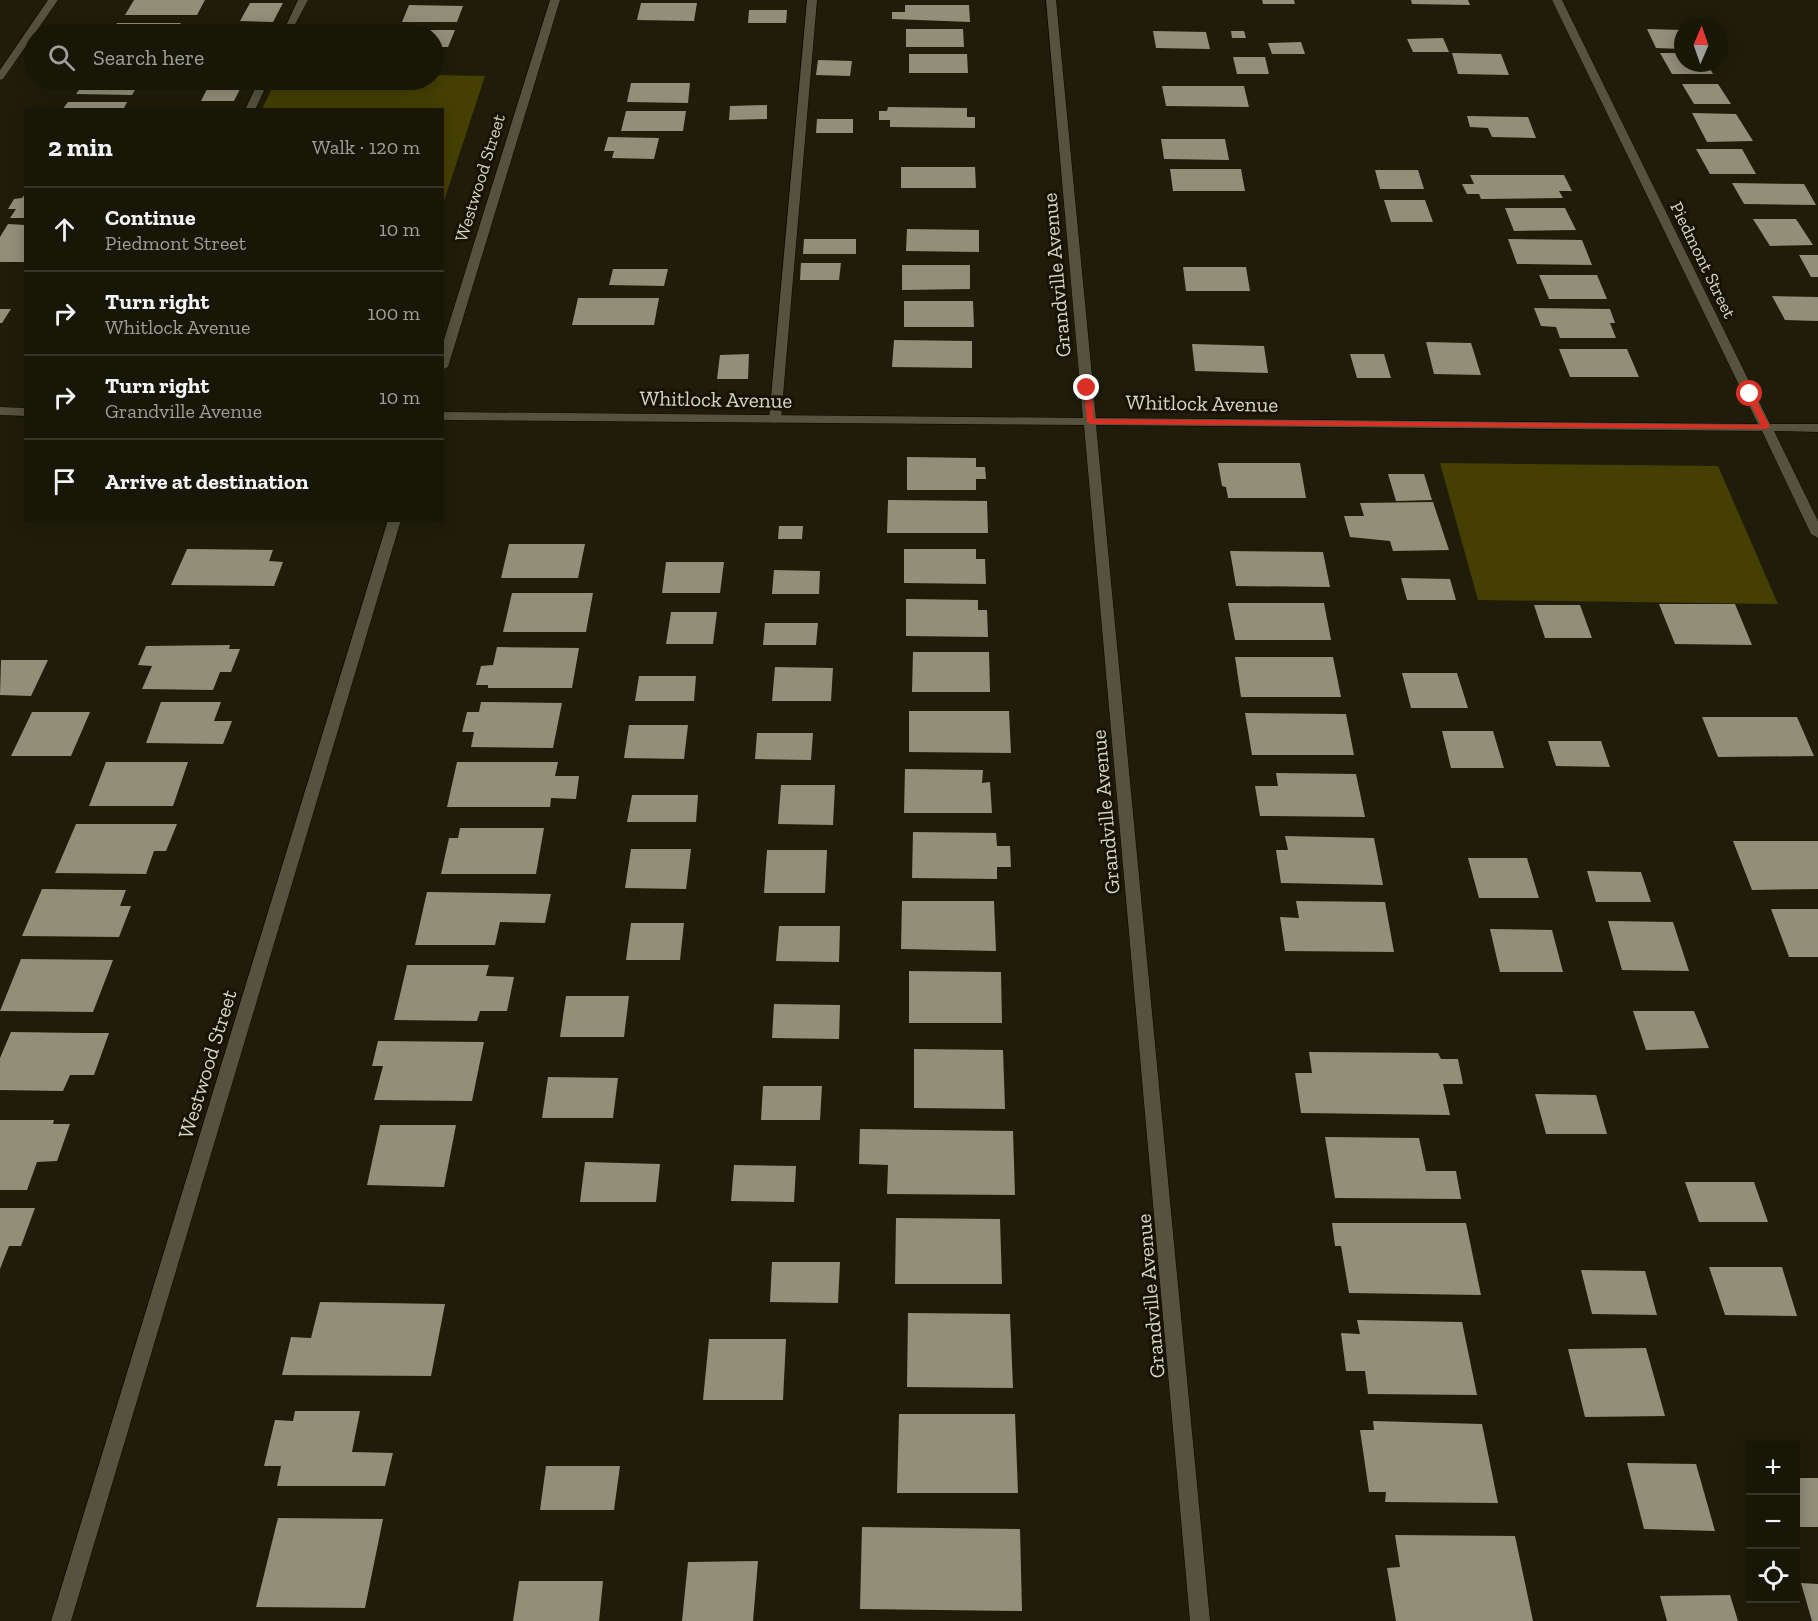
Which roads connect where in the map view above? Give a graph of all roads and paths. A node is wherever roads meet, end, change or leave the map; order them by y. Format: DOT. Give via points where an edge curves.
graph roads {
  1 [pos="53,0"];
  2 [pos="303,0"];
  3 [pos="555,0"];
  4 [pos="812,0"];
  5 [pos="1051,0"];
  6 [pos="1557,0"];
  7 [pos="36,24"];
  8 [pos="291,24"];
  9 [pos="24,42"];
  10 [pos="0,77"];
  11 [pos="259,90"];
  12 [pos="251,108"];
  13 [pos="444,361"];
  14 [pos="0,411"];
  15 [pos="24,412"];
  16 [pos="444,416"];
  17 [pos="775,419"];
  18 [pos="1090,422"];
  19 [pos="1766,427"];
  20 [pos="1818,428"];
  21 [pos="394,522"];
  22 [pos="1818,534"];
  23 [pos="61,1621"];
  24 [pos="1200,1621"];
  1 -- 7 [label="street"];
  2 -- 8 [label="street"];
  3 -- 13 [label="street, Westwood Street"];
  4 -- 17 [label="street"];
  5 -- 18 [label="street, Grandville Avenue"];
  6 -- 19 [label="street, Piedmont Street"];
  9 -- 10 [label="street"];
  11 -- 12 [label="street"];
  14 -- 15 [label="street"];
  16 -- 17 [label="street, Whitlock Avenue"];
  17 -- 18 [label="street, Whitlock Avenue"];
  18 -- 19 [label="street, Whitlock Avenue"];
  18 -- 24 [label="street, Grandville Avenue"];
  19 -- 20 [label="street, Whitlock Avenue"];
  19 -- 22 [label="street, Piedmont Street"];
  21 -- 23 [label="street, Westwood Street"];
}
